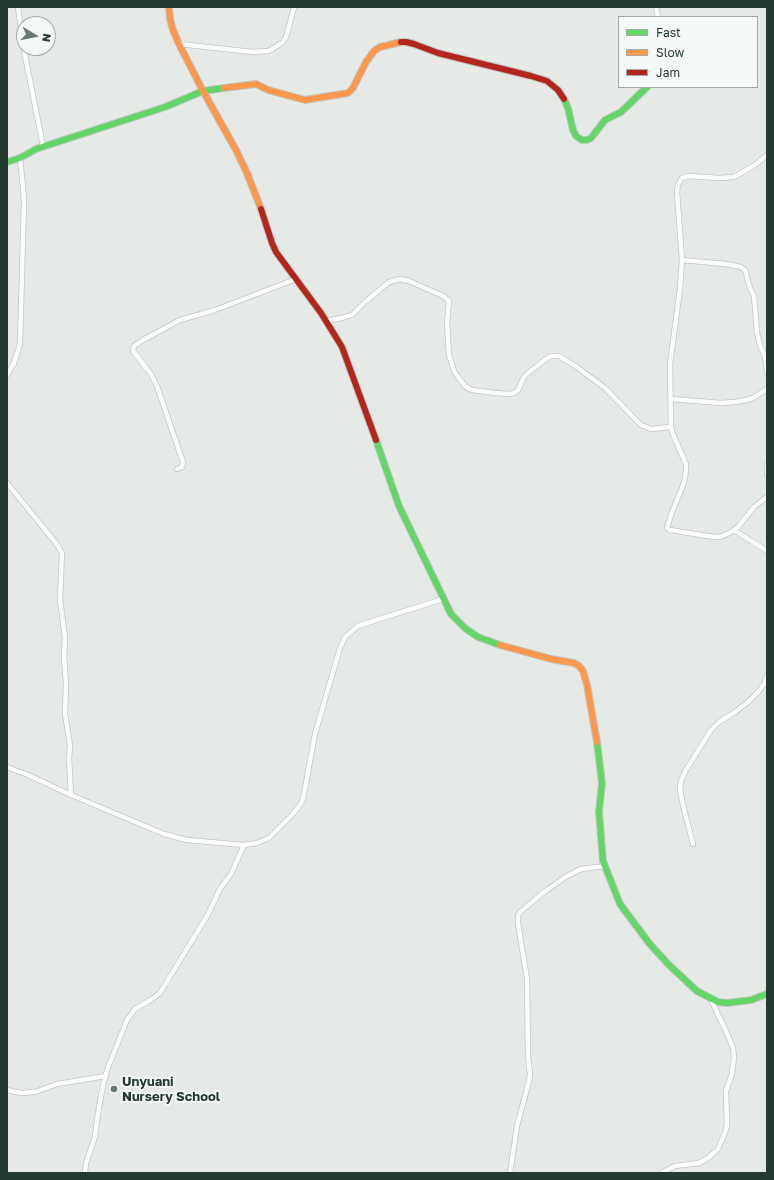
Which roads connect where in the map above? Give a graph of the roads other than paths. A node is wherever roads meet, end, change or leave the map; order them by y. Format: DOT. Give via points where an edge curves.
graph roads {
  1 [pos="18,7"];
  2 [pos="169,7"];
  3 [pos="294,7"];
  4 [pos="179,44"];
  5 [pos="646,88"];
  6 [pos="203,91"];
  7 [pos="43,146"];
  8 [pos="767,155"];
  9 [pos="20,158"];
  10 [pos="8,161"];
  11 [pos="682,260"];
  12 [pos="296,279"];
  13 [pos="327,321"];
  14 [pos="767,372"];
  15 [pos="7,375"];
  16 [pos="767,389"];
  17 [pos="671,399"];
  18 [pos="671,427"];
  19 [pos="767,465"];
  20 [pos="177,469"];
  21 [pos="767,474"];
  22 [pos="7,483"];
  23 [pos="767,497"];
  24 [pos="734,530"];
  25 [pos="767,551"];
  26 [pos="442,599"];
  27 [pos="767,676"];
  28 [pos="7,767"];
  29 [pos="71,794"];
  30 [pos="693,844"];
  31 [pos="244,845"];
  32 [pos="605,866"];
  33 [pos="767,994"];
  34 [pos="711,999"];
  35 [pos="106,1076"];
  36 [pos="7,1090"];
  37 [pos="85,1173"];
  38 [pos="510,1173"];
  39 [pos="661,1173"];
  1 -- 7 [label="street"];
  2 -- 4 [label="street" via="170,19"];
  3 -- 4 [label="street" via="286,37 283,42 268,51 253,52"];
  4 -- 6 [label="street"];
  5 -- 6 [label="street" via="621,112 605,120 587,140 576,136 562,95 547,81 438,54 406,42 389,44 374,51 353,88 342,95 305,100 280,94 256,84"];
  6 -- 7 [label="street" via="165,107"];
  6 -- 12 [label="street" via="247,174 276,252"];
  7 -- 9 [label="street"];
  8 -- 11 [label="street" via="734,178 692,175 685,176 680,181 677,192"];
  9 -- 10 [label="street"];
  9 -- 15 [label="street" via="24,202 20,344"];
  11 -- 14 [label="street" via="726,264 745,270 754,296 757,332"];
  11 -- 17 [label="street" via="670,364"];
  12 -- 13 [label="street"];
  12 -- 20 [label="street" via="215,310 180,320 134,346 133,351 157,386 183,462 182,467"];
  13 -- 18 [label="street" via="353,314 389,282 408,281 449,301 449,355 454,370 466,387 495,393 514,393 528,373 551,356 559,356 606,389 641,425 651,429"];
  13 -- 26 [label="street" via="348,362 399,506"];
  16 -- 17 [label="street" via="752,398 735,402"];
  17 -- 18 [label="street"];
  18 -- 24 [label="street" via="686,464 686,471 668,528 718,537"];
  19 -- 21 [label="street"];
  22 -- 29 [label="street" via="62,553 60,599 65,638 65,714 70,745"];
  23 -- 24 [label="street"];
  24 -- 25 [label="street"];
  26 -- 31 [label="street" via="358,626 346,637 340,648 317,728 303,799 292,815 268,838"];
  26 -- 32 [label="street" via="457,622 478,637 503,646 574,663 583,671 597,736 602,783 600,834"];
  27 -- 30 [label="street" via="753,697 711,730 681,781 680,790"];
  28 -- 29 [label="street"];
  29 -- 31 [label="street" via="164,834 187,840"];
  31 -- 35 [label="street" via="231,874 160,993 135,1009 127,1020"];
  32 -- 34 [label="street" via="620,904 649,943 697,991"];
  32 -- 38 [label="street" via="581,869 567,876 544,892 518,916 527,979 530,1076 517,1126"];
  33 -- 34 [label="street" via="739,1002 718,1002"];
  34 -- 39 [label="street" via="733,1048 734,1057 732,1074 726,1090 725,1133 718,1149 708,1158 698,1163 674,1166"];
  35 -- 36 [label="street" via="57,1084 35,1092"];
  35 -- 37 [label="street" via="96,1137"];
}
